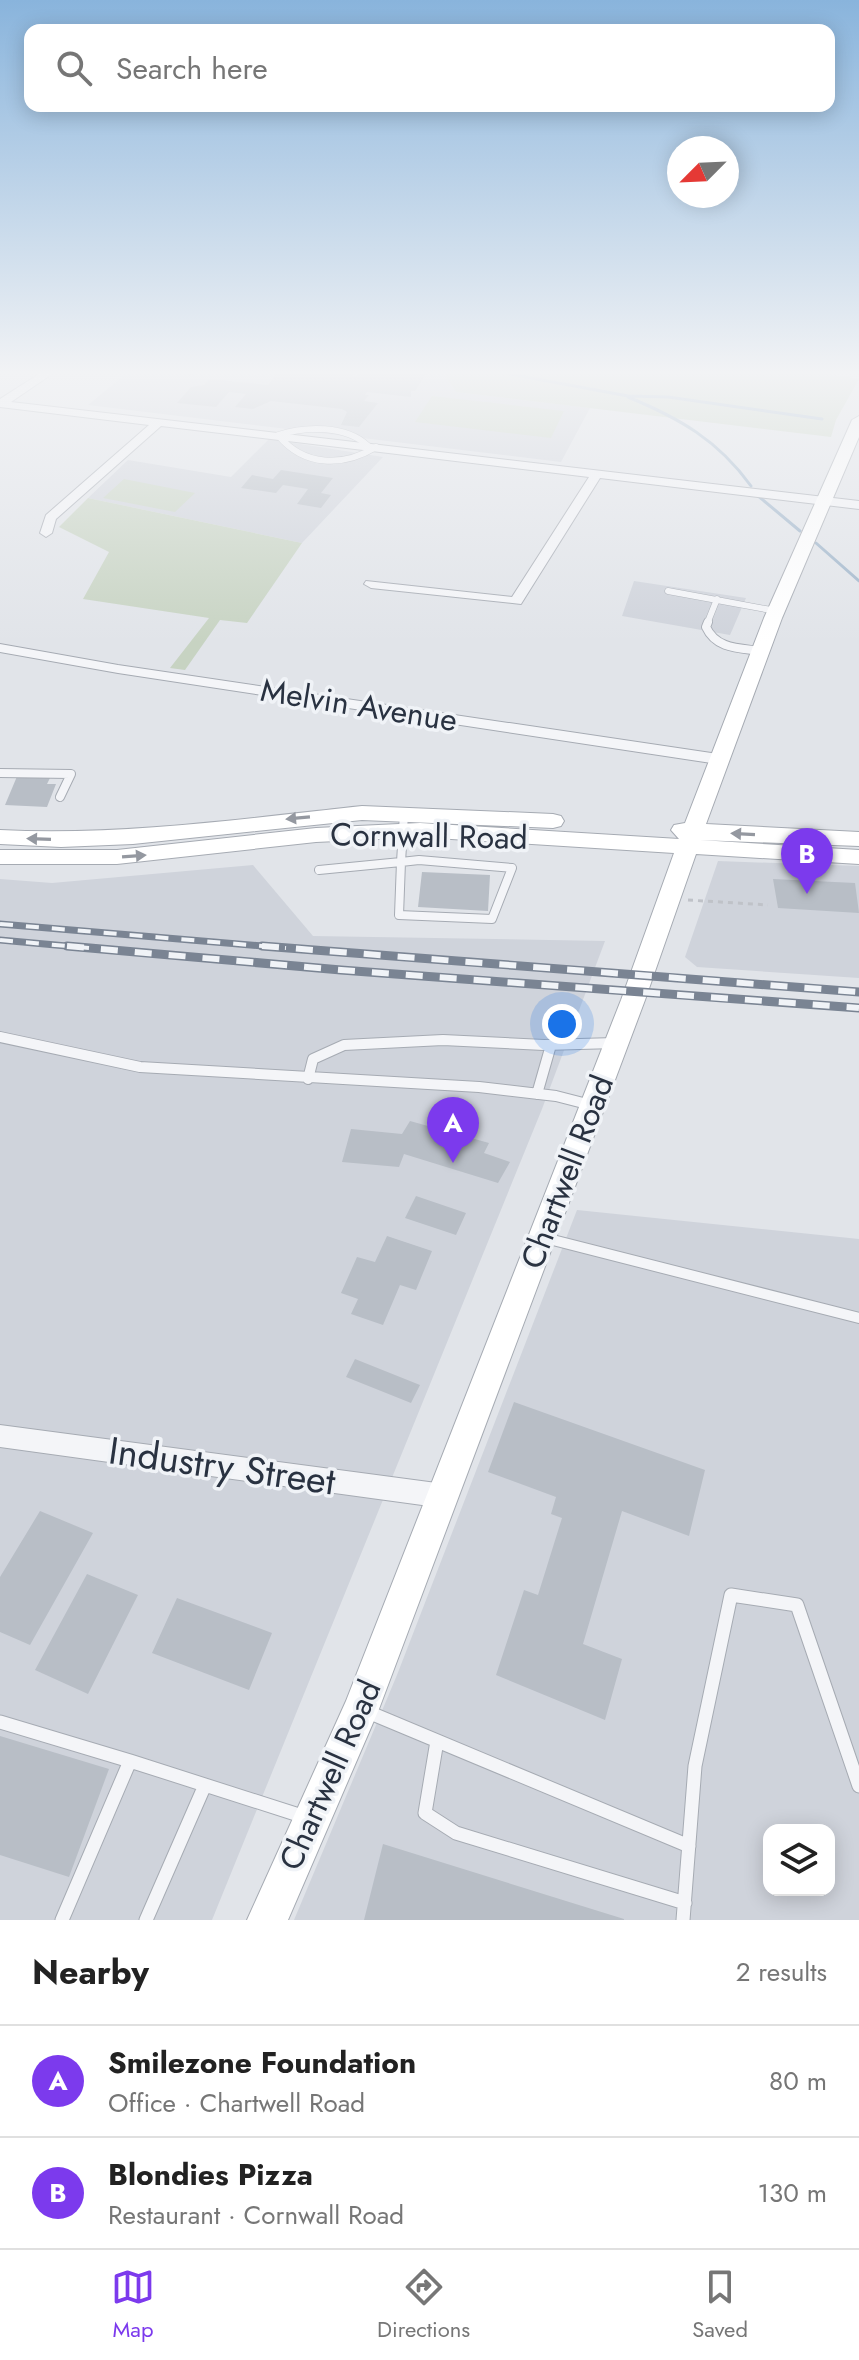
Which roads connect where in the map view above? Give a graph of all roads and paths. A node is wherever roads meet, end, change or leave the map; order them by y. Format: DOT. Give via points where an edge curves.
graph roads {
  1 [pos="112,464"];
  2 [pos="519,464"];
  3 [pos="839,464"];
  4 [pos="597,473"];
  5 [pos="824,498"];
  6 [pos="859,505"];
  7 [pos="46,533"];
  8 [pos="371,584"];
  9 [pos="668,591"];
  10 [pos="717,599"];
  11 [pos="776,611"];
  12 [pos="0,648"];
  13 [pos="760,651"];
  14 [pos="718,759"];
  15 [pos="0,773"];
  16 [pos="60,797"];
  17 [pos="403,822"];
  18 [pos="0,837"];
  19 [pos="692,839"];
  20 [pos="859,839"];
  21 [pos="0,857"];
  22 [pos="859,857"];
  23 [pos="401,861"];
  24 [pos="319,870"];
  25 [pos="667,899"];
  26 [pos="768,905"];
  27 [pos="0,1037"];
  28 [pos="616,1043"];
  29 [pos="551,1045"];
  30 [pos="308,1079"];
  31 [pos="537,1094"];
  32 [pos="592,1105"];
  33 [pos="542,1238"];
  34 [pos="859,1318"];
  35 [pos="0,1436"];
  36 [pos="444,1496"];
  37 [pos="361,1709"];
  38 [pos="0,1722"];
  39 [pos="437,1741"];
  40 [pos="130,1761"];
  41 [pos="205,1785"];
  42 [pos="859,1786"];
  43 [pos="312,1819"];
  44 [pos="689,1846"];
  45 [pos="685,1903"];
  46 [pos="62,1920"];
  47 [pos="146,1920"];
  48 [pos="267,1920"];
  49 [pos="683,1920"];
  1 -- 7 [label="street" via="50,518"];
  2 -- 4 [label="street"];
  3 -- 5 [label="street, Chartwell Road"];
  4 -- 5 [label="street"];
  4 -- 8 [label="street" via="516,601"];
  5 -- 6 [label="street"];
  5 -- 11 [label="street, Chartwell Road"];
  9 -- 10 [label="lane"];
  10 -- 11 [label="lane"];
  10 -- 13 [label="lane" via="706,627 711,638"];
  11 -- 13 [label="street, Chartwell Road"];
  12 -- 14 [label="street, Melvin Avenue"];
  13 -- 14 [label="street, Chartwell Road"];
  14 -- 19 [label="street, Chartwell Road"];
  15 -- 16 [label="lane" via="71,774"];
  17 -- 18 [label="street, Cornwall Road, one-way" via="362,813 133,837"];
  17 -- 19 [label="street, Cornwall Road"];
  21 -- 17 [label="street, Cornwall Road, one-way" via="117,857"];
  17 -- 23 [label="lane"];
  20 -- 19 [label="street, Cornwall Road, one-way"];
  19 -- 22 [label="street, Cornwall Road"];
  19 -- 25 [label="street, Chartwell Road"];
  23 -- 23 [label="lane" via="399,915 492,919 512,868"];
  23 -- 24 [label="lane"];
  25 -- 26 [label="path"];
  25 -- 28 [label="street, Chartwell Road"];
  27 -- 30 [label="lane" via="140,1067"];
  28 -- 29 [label="lane"];
  28 -- 32 [label="street, Chartwell Road"];
  29 -- 30 [label="lane" via="443,1040 344,1045 313,1059"];
  29 -- 31 [label="lane"];
  30 -- 31 [label="lane"];
  31 -- 32 [label="lane"];
  32 -- 33 [label="street, Chartwell Road"];
  33 -- 34 [label="lane"];
  33 -- 36 [label="street, Chartwell Road"];
  35 -- 36 [label="street, Industry Street"];
  36 -- 37 [label="street, Chartwell Road"];
  37 -- 39 [label="lane"];
  37 -- 43 [label="street, Chartwell Road"];
  38 -- 40 [label="lane"];
  39 -- 44 [label="lane"];
  39 -- 45 [label="lane" via="425,1813 456,1833"];
  40 -- 41 [label="lane"];
  40 -- 46 [label="lane"];
  41 -- 43 [label="lane"];
  41 -- 47 [label="lane"];
  42 -- 44 [label="lane" via="797,1605 731,1595 695,1766"];
  43 -- 48 [label="street, Chartwell Road"];
  44 -- 45 [label="lane"];
  45 -- 49 [label="lane"];
}
